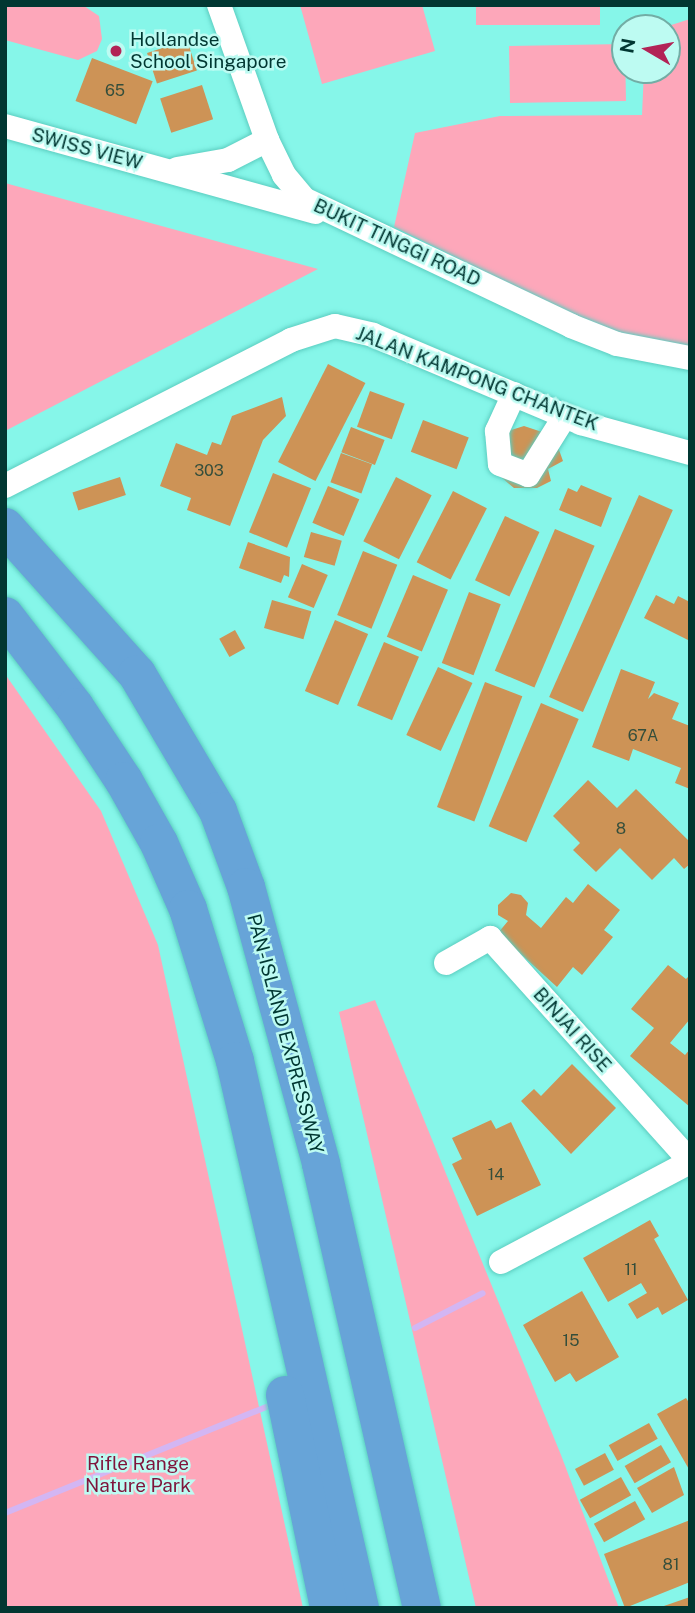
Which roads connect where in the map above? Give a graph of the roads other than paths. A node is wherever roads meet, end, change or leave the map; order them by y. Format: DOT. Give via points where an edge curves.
graph roads {
  1 [pos="219,5"];
  2 [pos="5,126"];
  3 [pos="267,140"];
  4 [pos="170,171"];
  5 [pos="337,218"];
  6 [pos="690,358"];
  7 [pos="513,394"];
  8 [pos="565,416"];
  9 [pos="690,453"];
  10 [pos="5,486"];
  11 [pos="11,532"];
  12 [pos="5,616"];
  13 [pos="446,963"];
  14 [pos="690,1161"];
  15 [pos="321,1164"];
  16 [pos="261,1188"];
  17 [pos="501,1262"];
  18 [pos="329,1608"];
  19 [pos="359,1608"];
  20 [pos="422,1608"];
  21 [pos="449,1608"];
  1 -- 3 [label="street, BUKIT TINGGI ROAD"];
  2 -- 4 [label="street, SWISS VIEW"];
  3 -- 4 [label="street, SWISS VIEW" via="228,160"];
  3 -- 5 [label="street, BUKIT TINGGI ROAD" via="284,175 304,200"];
  4 -- 5 [label="street, SWISS VIEW"];
  5 -- 6 [label="street, BUKIT TINGGI ROAD" via="617,344"];
  7 -- 8 [label="street, JALAN KAMPONG CHANTEK"];
  7 -- 8 [label="street" via="497,431 500,464 528,475"];
  7 -- 10 [label="street, JALAN KAMPONG CHANTEK" via="373,335 335,326 291,340"];
  8 -- 9 [label="street, JALAN KAMPONG CHANTEK"];
  11 -- 15 [label="highway, PAN-ISLAND EXPRESSWAY" via="137,674 218,811 246,887"];
  12 -- 16 [label="highway" via="75,707 159,843 188,909 235,1062"];
  13 -- 14 [label="street, BINJAI RISE" via="490,938"];
  14 -- 17 [label="street, BINJAI RISE"];
  15 -- 20 [label="highway, PAN-ISLAND EXPRESSWAY"];
  15 -- 21 [label="highway" via="396,1380"];
  16 -- 18 [label="highway" via="287,1413"];
  16 -- 19 [label="highway"];
}
